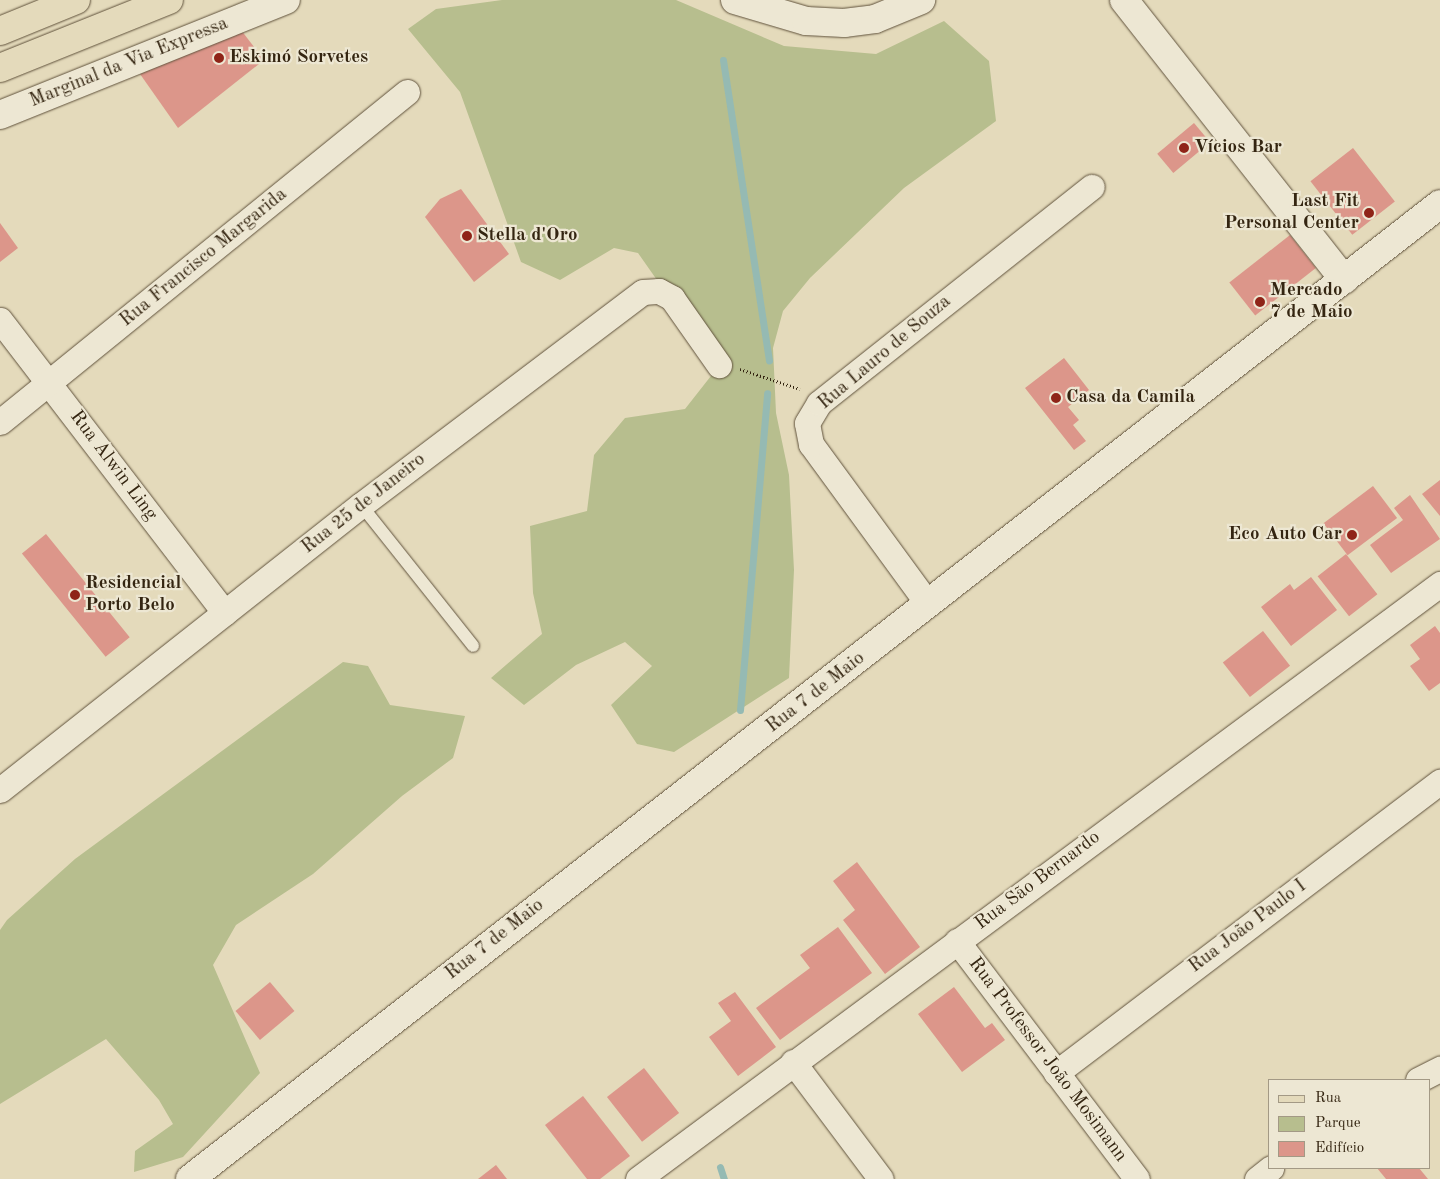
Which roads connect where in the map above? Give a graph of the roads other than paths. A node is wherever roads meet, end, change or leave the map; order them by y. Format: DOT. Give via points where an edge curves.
graph roads {
  1 [pos="76,0"];
  2 [pos="169,0"];
  3 [pos="286,0"];
  4 [pos="735,0"];
  5 [pos="768,0"];
  6 [pos="804,0"];
  7 [pos="921,0"];
  8 [pos="1124,0"];
  9 [pos="0,31"];
  10 [pos="0,68"];
  11 [pos="407,92"];
  12 [pos="0,115"];
  13 [pos="1092,187"];
  14 [pos="1440,204"];
  15 [pos="1344,280"];
  16 [pos="0,320"];
  17 [pos="719,365"];
  18 [pos="50,384"];
  19 [pos="0,422"];
  20 [pos="361,505"];
  21 [pos="1440,584"];
  22 [pos="928,604"];
  23 [pos="225,613"];
  24 [pos="473,646"];
  25 [pos="1440,782"];
  26 [pos="0,790"];
  27 [pos="957,941"];
  28 [pos="792,1062"];
  29 [pos="1440,1069"];
  30 [pos="1056,1073"];
  31 [pos="1420,1079"];
  32 [pos="1270,1169"];
  33 [pos="190,1179"];
  34 [pos="638,1179"];
  35 [pos="881,1179"];
  36 [pos="1137,1179"];
  37 [pos="1257,1179"];
  1 -- 9 [label="main road"];
  2 -- 10 [label="main road"];
  3 -- 12 [label="street, Marginal da Via Expressa"];
  4 -- 7 [label="street" via="806,21 844,23 875,20"];
  5 -- 6 [label="street"];
  8 -- 15 [label="street"];
  11 -- 18 [label="street, Rua Francisco Margarida"];
  13 -- 22 [label="street, Rua Lauro de Souza" via="819,403 807,423 811,444"];
  14 -- 15 [label="street, Rua 7 de Maio"];
  15 -- 22 [label="street, Rua 7 de Maio"];
  16 -- 18 [label="street, Rua Alwin Ling"];
  17 -- 20 [label="street, Rua 25 de Janeiro" via="672,298 659,291 643,292"];
  18 -- 19 [label="street, Rua Francisco Margarida"];
  18 -- 23 [label="street, Rua Alwin Ling"];
  20 -- 23 [label="street, Rua 25 de Janeiro"];
  20 -- 24 [label="lane"];
  21 -- 27 [label="street, Rua São Bernardo"];
  22 -- 33 [label="street, Rua 7 de Maio"];
  23 -- 26 [label="street, Rua 25 de Janeiro"];
  25 -- 30 [label="street, Rua João Paulo I"];
  27 -- 28 [label="street, Rua São Bernardo"];
  27 -- 30 [label="street, Rua Professor João Mosimann"];
  28 -- 34 [label="street, Rua São Bernardo"];
  28 -- 35 [label="street"];
  29 -- 31 [label="street"];
  30 -- 36 [label="street, Rua Professor João Mosimann"];
  32 -- 37 [label="street"];
}
